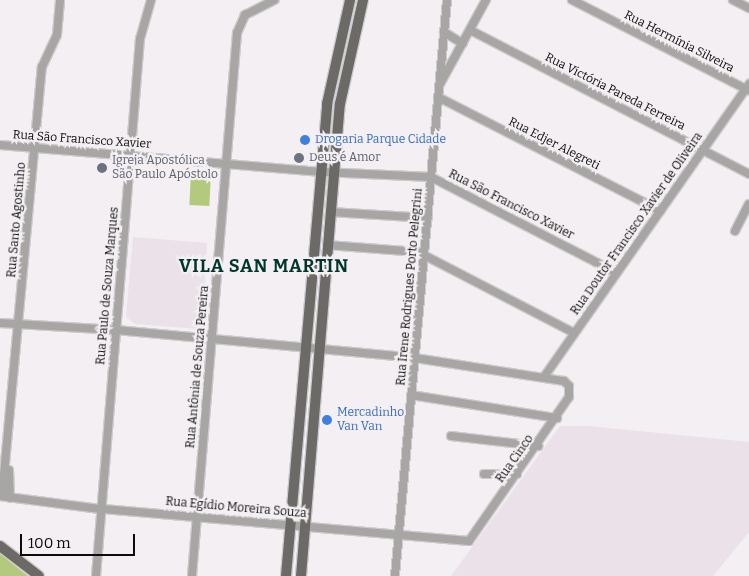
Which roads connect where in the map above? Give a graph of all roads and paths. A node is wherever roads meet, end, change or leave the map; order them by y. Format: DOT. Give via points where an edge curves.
graph roads {
  1 [pos="60,0"];
  2 [pos="151,0"];
  3 [pos="274,0"];
  4 [pos="350,0"];
  5 [pos="362,0"];
  6 [pos="447,0"];
  7 [pos="486,0"];
  8 [pos="572,0"];
  9 [pos="733,0"];
  10 [pos="749,8"];
  11 [pos="470,30"];
  12 [pos="444,32"];
  13 [pos="463,44"];
  14 [pos="439,86"];
  15 [pos="748,87"];
  16 [pos="438,97"];
  17 [pos="0,145"];
  18 [pos="36,148"];
  19 [pos="704,150"];
  20 [pos="131,156"];
  21 [pos="228,162"];
  22 [pos="322,172"];
  23 [pos="333,172"];
  24 [pos="749,174"];
  25 [pos="431,177"];
  26 [pos="749,204"];
  27 [pos="661,211"];
  28 [pos="330,212"];
  29 [pos="428,218"];
  30 [pos="735,232"];
  31 [pos="328,245"];
  32 [pos="425,255"];
  33 [pos="617,273"];
  34 [pos="0,323"];
  35 [pos="19,325"];
  36 [pos="116,330"];
  37 [pos="574,333"];
  38 [pos="211,340"];
  39 [pos="308,348"];
  40 [pos="321,348"];
  41 [pos="415,358"];
  42 [pos="544,377"];
  43 [pos="411,394"];
  44 [pos="557,418"];
  45 [pos="451,436"];
  46 [pos="538,446"];
  47 [pos="484,474"];
  48 [pos="517,474"];
  49 [pos="4,497"];
  50 [pos="100,509"];
  51 [pos="197,515"];
  52 [pos="292,523"];
  53 [pos="305,525"];
  54 [pos="399,533"];
  55 [pos="469,542"];
  56 [pos="0,546"];
  57 [pos="39,576"];
  58 [pos="96,576"];
  59 [pos="192,576"];
  60 [pos="286,576"];
  61 [pos="301,576"];
  62 [pos="395,576"];
  1 -- 18 [label="street, Rua Santo Agostinho" via="57,35 42,67"];
  2 -- 20 [label="street, Rua Paulo de Souza Marques" via="145,12 140,39"];
  3 -- 21 [label="street, Rua Antônia de Souza Pereira" via="245,15 240,23"];
  4 -- 22 [label="main road" via="328,104"];
  5 -- 23 [label="main road" via="340,104"];
  6 -- 12 [label="street, Rua Irene Rodrigues Porto Pelegrini"];
  7 -- 11 [label="street"];
  8 -- 15 [label="street, Rua Hermínia Silveira"];
  9 -- 10 [label="street"];
  11 -- 13 [label="street"];
  11 -- 19 [label="street, Rua Victória Pareda Ferreira"];
  12 -- 13 [label="street"];
  12 -- 14 [label="street, Rua Irene Rodrigues Porto Pelegrini"];
  13 -- 14 [label="street"];
  14 -- 16 [label="street, Rua Irene Rodrigues Porto Pelegrini"];
  15 -- 19 [label="street, Rua Doutor Francisco Xavier de Oliveira"];
  16 -- 25 [label="street, Rua Irene Rodrigues Porto Pelegrini"];
  16 -- 27 [label="street, Rua Edjer Alegreti"];
  17 -- 18 [label="street, Rua São Francisco Xavier"];
  18 -- 20 [label="street, Rua São Francisco Xavier"];
  18 -- 35 [label="street, Rua Santo Agostinho"];
  19 -- 24 [label="street, Rua Victória Pareda Ferreira"];
  19 -- 27 [label="street, Rua Doutor Francisco Xavier de Oliveira"];
  20 -- 21 [label="street, Rua São Francisco Xavier"];
  20 -- 36 [label="street, Rua Paulo de Souza Marques"];
  21 -- 22 [label="street, Rua São Francisco Xavier"];
  21 -- 38 [label="street, Rua Antônia de Souza Pereira"];
  22 -- 23 [label="street, Rua São Francisco Xavier"];
  22 -- 39 [label="main road"];
  23 -- 25 [label="street, Rua São Francisco Xavier"];
  23 -- 28 [label="main road"];
  25 -- 29 [label="street, Rua Irene Rodrigues Porto Pelegrini"];
  25 -- 33 [label="street, Rua São Francisco Xavier"];
  26 -- 30 [label="street"];
  27 -- 33 [label="street, Rua Doutor Francisco Xavier de Oliveira"];
  28 -- 29 [label="street"];
  28 -- 31 [label="main road"];
  29 -- 32 [label="street, Rua Irene Rodrigues Porto Pelegrini"];
  31 -- 32 [label="street" via="407,250"];
  31 -- 40 [label="main road"];
  32 -- 37 [label="street"];
  32 -- 41 [label="street, Rua Irene Rodrigues Porto Pelegrini"];
  33 -- 37 [label="street, Rua Doutor Francisco Xavier de Oliveira"];
  34 -- 35 [label="street"];
  35 -- 36 [label="street"];
  35 -- 49 [label="street, Rua Santo Agostinho"];
  36 -- 38 [label="street"];
  36 -- 50 [label="street, Rua Paulo de Souza Marques"];
  37 -- 42 [label="street, Rua Doutor Francisco Xavier de Oliveira"];
  38 -- 39 [label="street"];
  38 -- 51 [label="street, Rua Antônia de Souza Pereira"];
  39 -- 40 [label="street"];
  39 -- 52 [label="main road"];
  40 -- 41 [label="street"];
  40 -- 53 [label="main road"];
  41 -- 42 [label="street"];
  41 -- 43 [label="street, Rua Irene Rodrigues Porto Pelegrini"];
  42 -- 44 [label="street, Rua Cinco" via="569,386 570,397"];
  43 -- 44 [label="street"];
  43 -- 54 [label="street, Rua Irene Rodrigues Porto Pelegrini"];
  44 -- 46 [label="street, Rua Cinco"];
  45 -- 46 [label="street"];
  46 -- 48 [label="street, Rua Cinco"];
  47 -- 48 [label="street"];
  48 -- 55 [label="street, Rua Cinco"];
  49 -- 50 [label="street, Rua Egídio Moreira Souza"];
  50 -- 51 [label="street, Rua Egídio Moreira Souza"];
  50 -- 58 [label="street, Rua Paulo de Souza Marques"];
  51 -- 52 [label="street, Rua Egídio Moreira Souza"];
  51 -- 59 [label="street, Rua Antônia de Souza Pereira"];
  52 -- 53 [label="street, Rua Egídio Moreira Souza"];
  52 -- 60 [label="main road"];
  53 -- 54 [label="street, Rua Egídio Moreira Souza"];
  53 -- 61 [label="main road"];
  54 -- 55 [label="street, Rua Egídio Moreira Souza"];
  54 -- 62 [label="street, Rua Irene Rodrigues Porto Pelegrini"];
  56 -- 57 [label="main road"];
}
